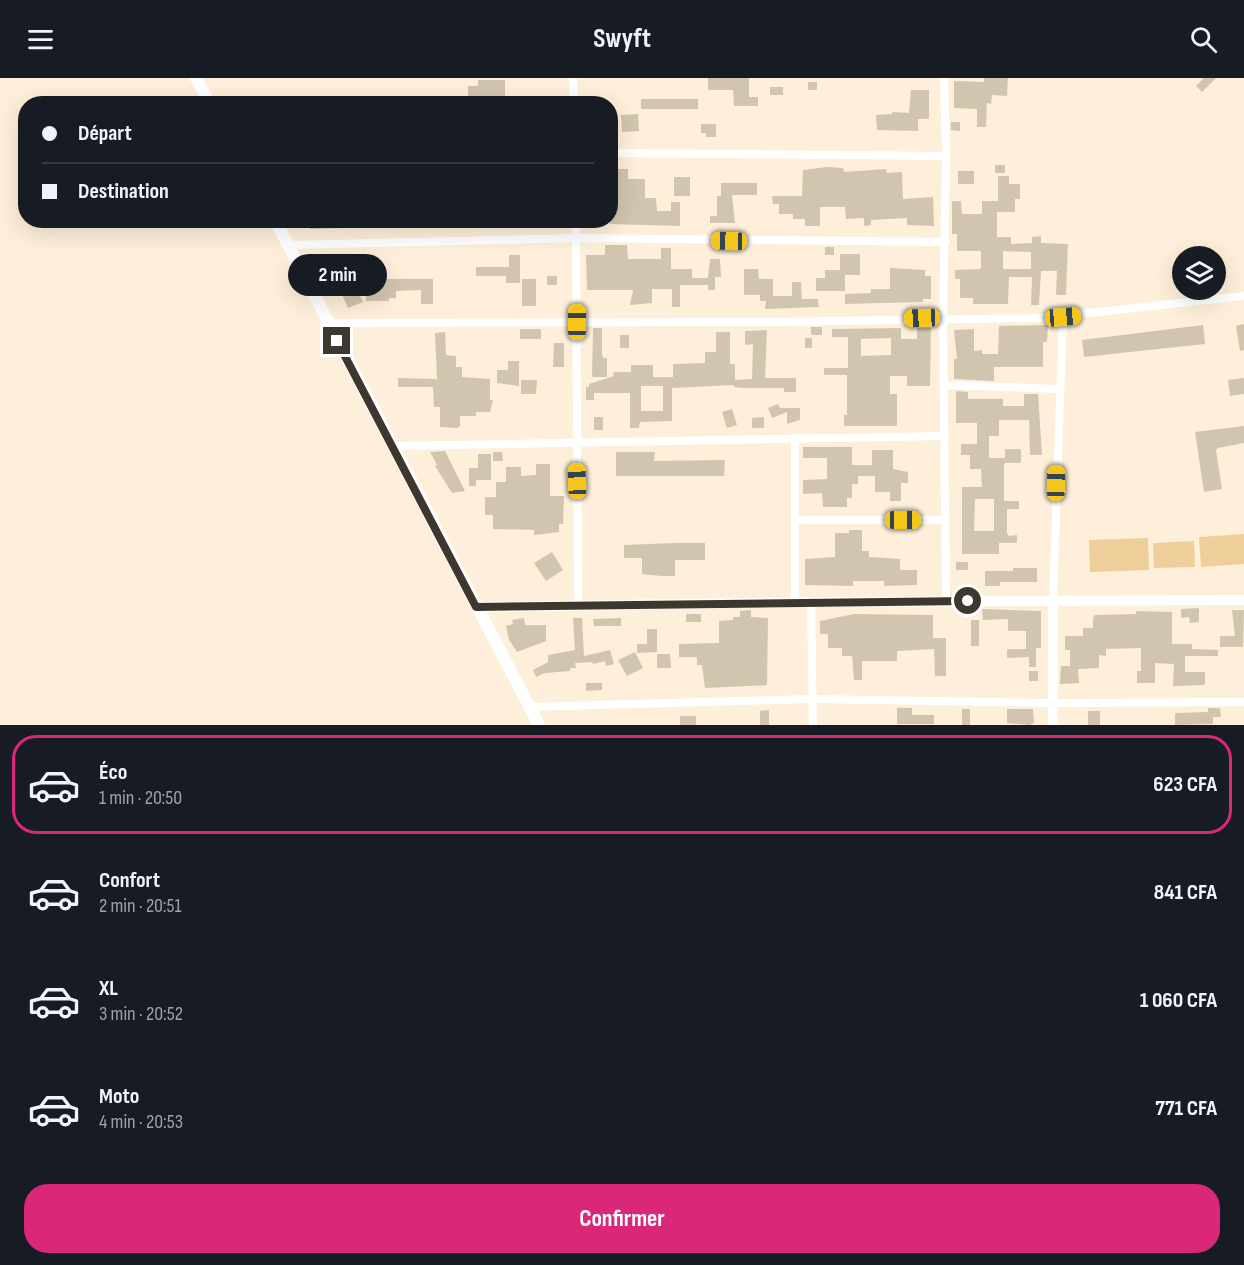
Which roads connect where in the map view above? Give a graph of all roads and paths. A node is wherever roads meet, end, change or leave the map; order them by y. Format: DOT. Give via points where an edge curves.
graph roads {
  1 [pos="196,78"];
  2 [pos="573,78"];
  3 [pos="944,78"];
  4 [pos="206,96"];
  5 [pos="574,96"];
  6 [pos="618,153"];
  7 [pos="946,156"];
  8 [pos="279,228"];
  9 [pos="576,228"];
  10 [pos="577,238"];
  11 [pos="946,242"];
  12 [pos="289,245"];
  13 [pos="1244,296"];
  14 [pos="1063,317"];
  15 [pos="943,318"];
  16 [pos="577,322"];
  17 [pos="328,323"];
  18 [pos="944,385"];
  19 [pos="1059,389"];
  20 [pos="945,436"];
  21 [pos="795,438"];
  22 [pos="576,442"];
  23 [pos="394,446"];
  24 [pos="945,519"];
  25 [pos="795,520"];
  26 [pos="1244,600"];
  27 [pos="946,601"];
  28 [pos="1053,601"];
  29 [pos="795,602"];
  30 [pos="811,602"];
  31 [pos="578,606"];
  32 [pos="476,607"];
  33 [pos="812,699"];
  34 [pos="1244,702"];
  35 [pos="1053,703"];
  36 [pos="529,707"];
  37 [pos="539,725"];
  38 [pos="813,725"];
  39 [pos="1053,725"];
  1 -- 4 [label="main road"];
  2 -- 5 [label="street"];
  3 -- 7 [label="street"];
  6 -- 7 [label="street"];
  7 -- 11 [label="street"];
  8 -- 12 [label="main road"];
  9 -- 10 [label="street"];
  10 -- 11 [label="street"];
  10 -- 12 [label="street"];
  10 -- 16 [label="street"];
  11 -- 15 [label="street"];
  12 -- 17 [label="main road"];
  13 -- 14 [label="street"];
  14 -- 15 [label="street"];
  14 -- 19 [label="street"];
  15 -- 16 [label="street"];
  15 -- 18 [label="street"];
  16 -- 17 [label="street"];
  16 -- 22 [label="street"];
  17 -- 23 [label="main road"];
  18 -- 19 [label="street"];
  18 -- 20 [label="street"];
  19 -- 28 [label="street"];
  20 -- 21 [label="street"];
  20 -- 24 [label="street"];
  21 -- 22 [label="street"];
  21 -- 25 [label="street"];
  22 -- 23 [label="street"];
  22 -- 31 [label="street"];
  23 -- 32 [label="main road"];
  24 -- 25 [label="street"];
  24 -- 27 [label="street"];
  25 -- 29 [label="street"];
  26 -- 28 [label="street"];
  27 -- 28 [label="street"];
  27 -- 30 [label="street"];
  28 -- 35 [label="street"];
  29 -- 30 [label="street"];
  29 -- 31 [label="street"];
  30 -- 33 [label="street"];
  31 -- 32 [label="street"];
  32 -- 36 [label="main road"];
  33 -- 35 [label="street"];
  33 -- 36 [label="street"];
  33 -- 38 [label="street"];
  34 -- 35 [label="street"];
  35 -- 39 [label="street"];
  36 -- 37 [label="main road"];
}
